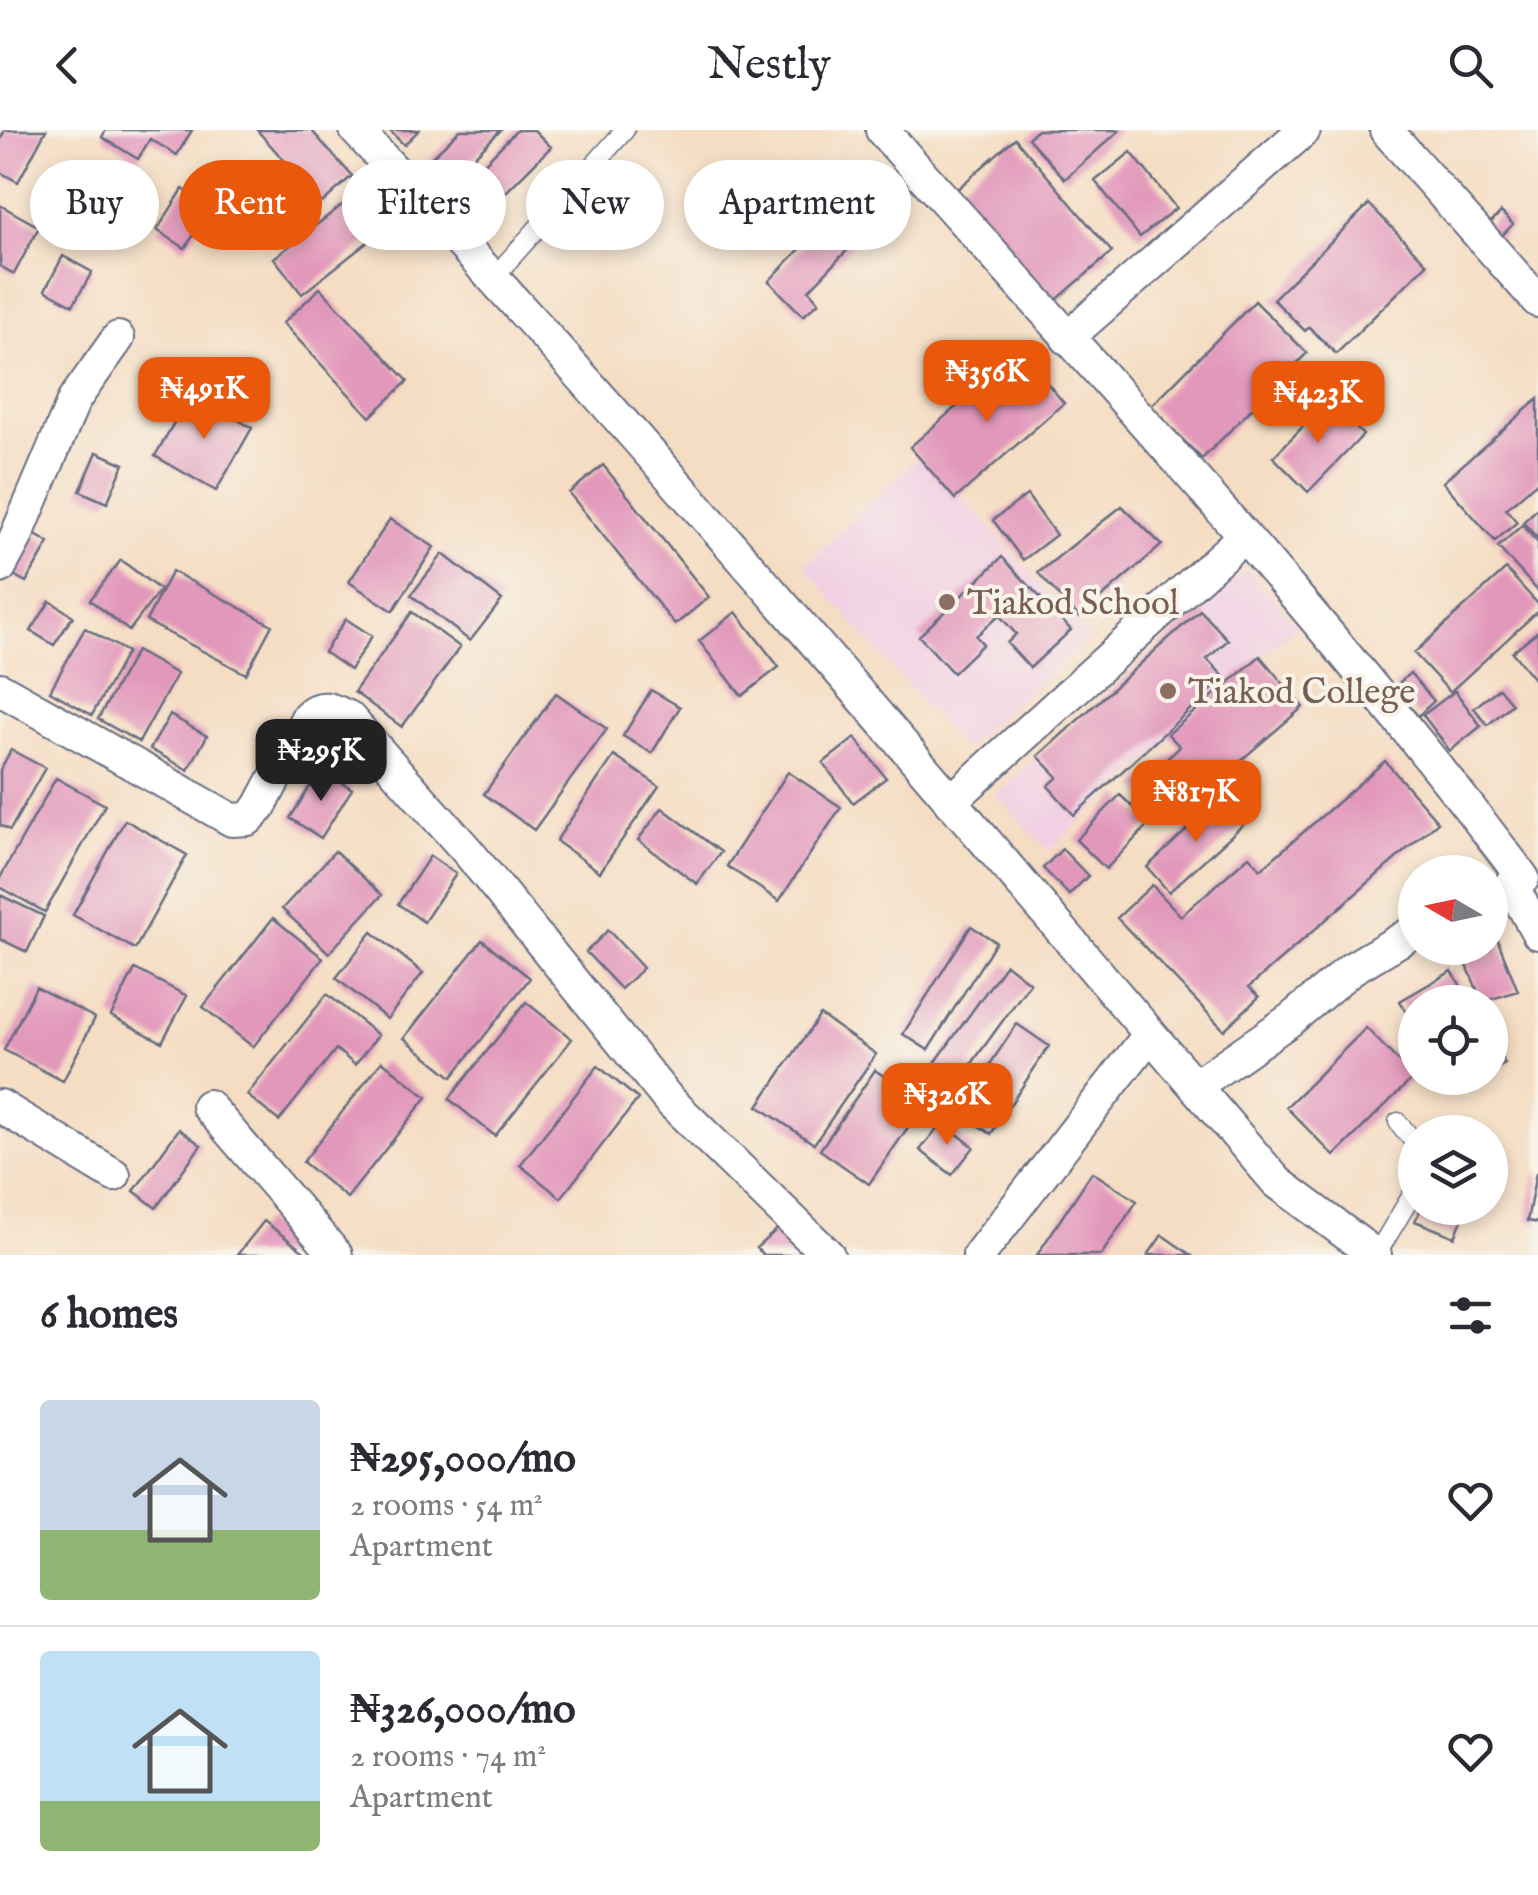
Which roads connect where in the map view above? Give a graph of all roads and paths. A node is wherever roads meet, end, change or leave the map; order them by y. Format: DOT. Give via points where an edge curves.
graph roads {
  1 [pos="356,130"];
  2 [pos="625,130"];
  3 [pos="882,130"];
  4 [pos="1304,130"];
  5 [pos="1386,130"];
  6 [pos="494,277"];
  7 [pos="1538,301"];
  8 [pos="118,338"];
  9 [pos="1068,338"];
  10 [pos="1244,536"];
  11 [pos="0,566"];
  12 [pos="0,689"];
  13 [pos="950,802"];
  14 [pos="1515,882"];
  15 [pos="1538,933"];
  16 [pos="1398,942"];
  17 [pos="1150,1034"];
  18 [pos="1196,1086"];
  19 [pos="0,1106"];
  20 [pos="208,1106"];
  21 [pos="114,1175"];
  22 [pos="1398,1218"];
  23 [pos="336,1255"];
  24 [pos="828,1255"];
  25 [pos="980,1255"];
  26 [pos="1376,1255"];
  1 -- 6 [label="street"];
  2 -- 6 [label="lane"];
  3 -- 9 [label="street"];
  4 -- 9 [label="street"];
  5 -- 7 [label="street"];
  6 -- 13 [label="street"];
  8 -- 11 [label="street" via="74,400"];
  9 -- 10 [label="street"];
  10 -- 13 [label="street"];
  10 -- 14 [label="street" via="1439,766"];
  12 -- 24 [label="street" via="232,820 248,819 259,808 315,709 348,716 470,853 668,1099"];
  13 -- 17 [label="street"];
  14 -- 15 [label="street"];
  16 -- 18 [label="street"];
  17 -- 18 [label="street"];
  17 -- 25 [label="street"];
  18 -- 26 [label="street" via="1277,1182"];
  19 -- 21 [label="street"];
  20 -- 23 [label="street"];
  22 -- 26 [label="lane"];
}
